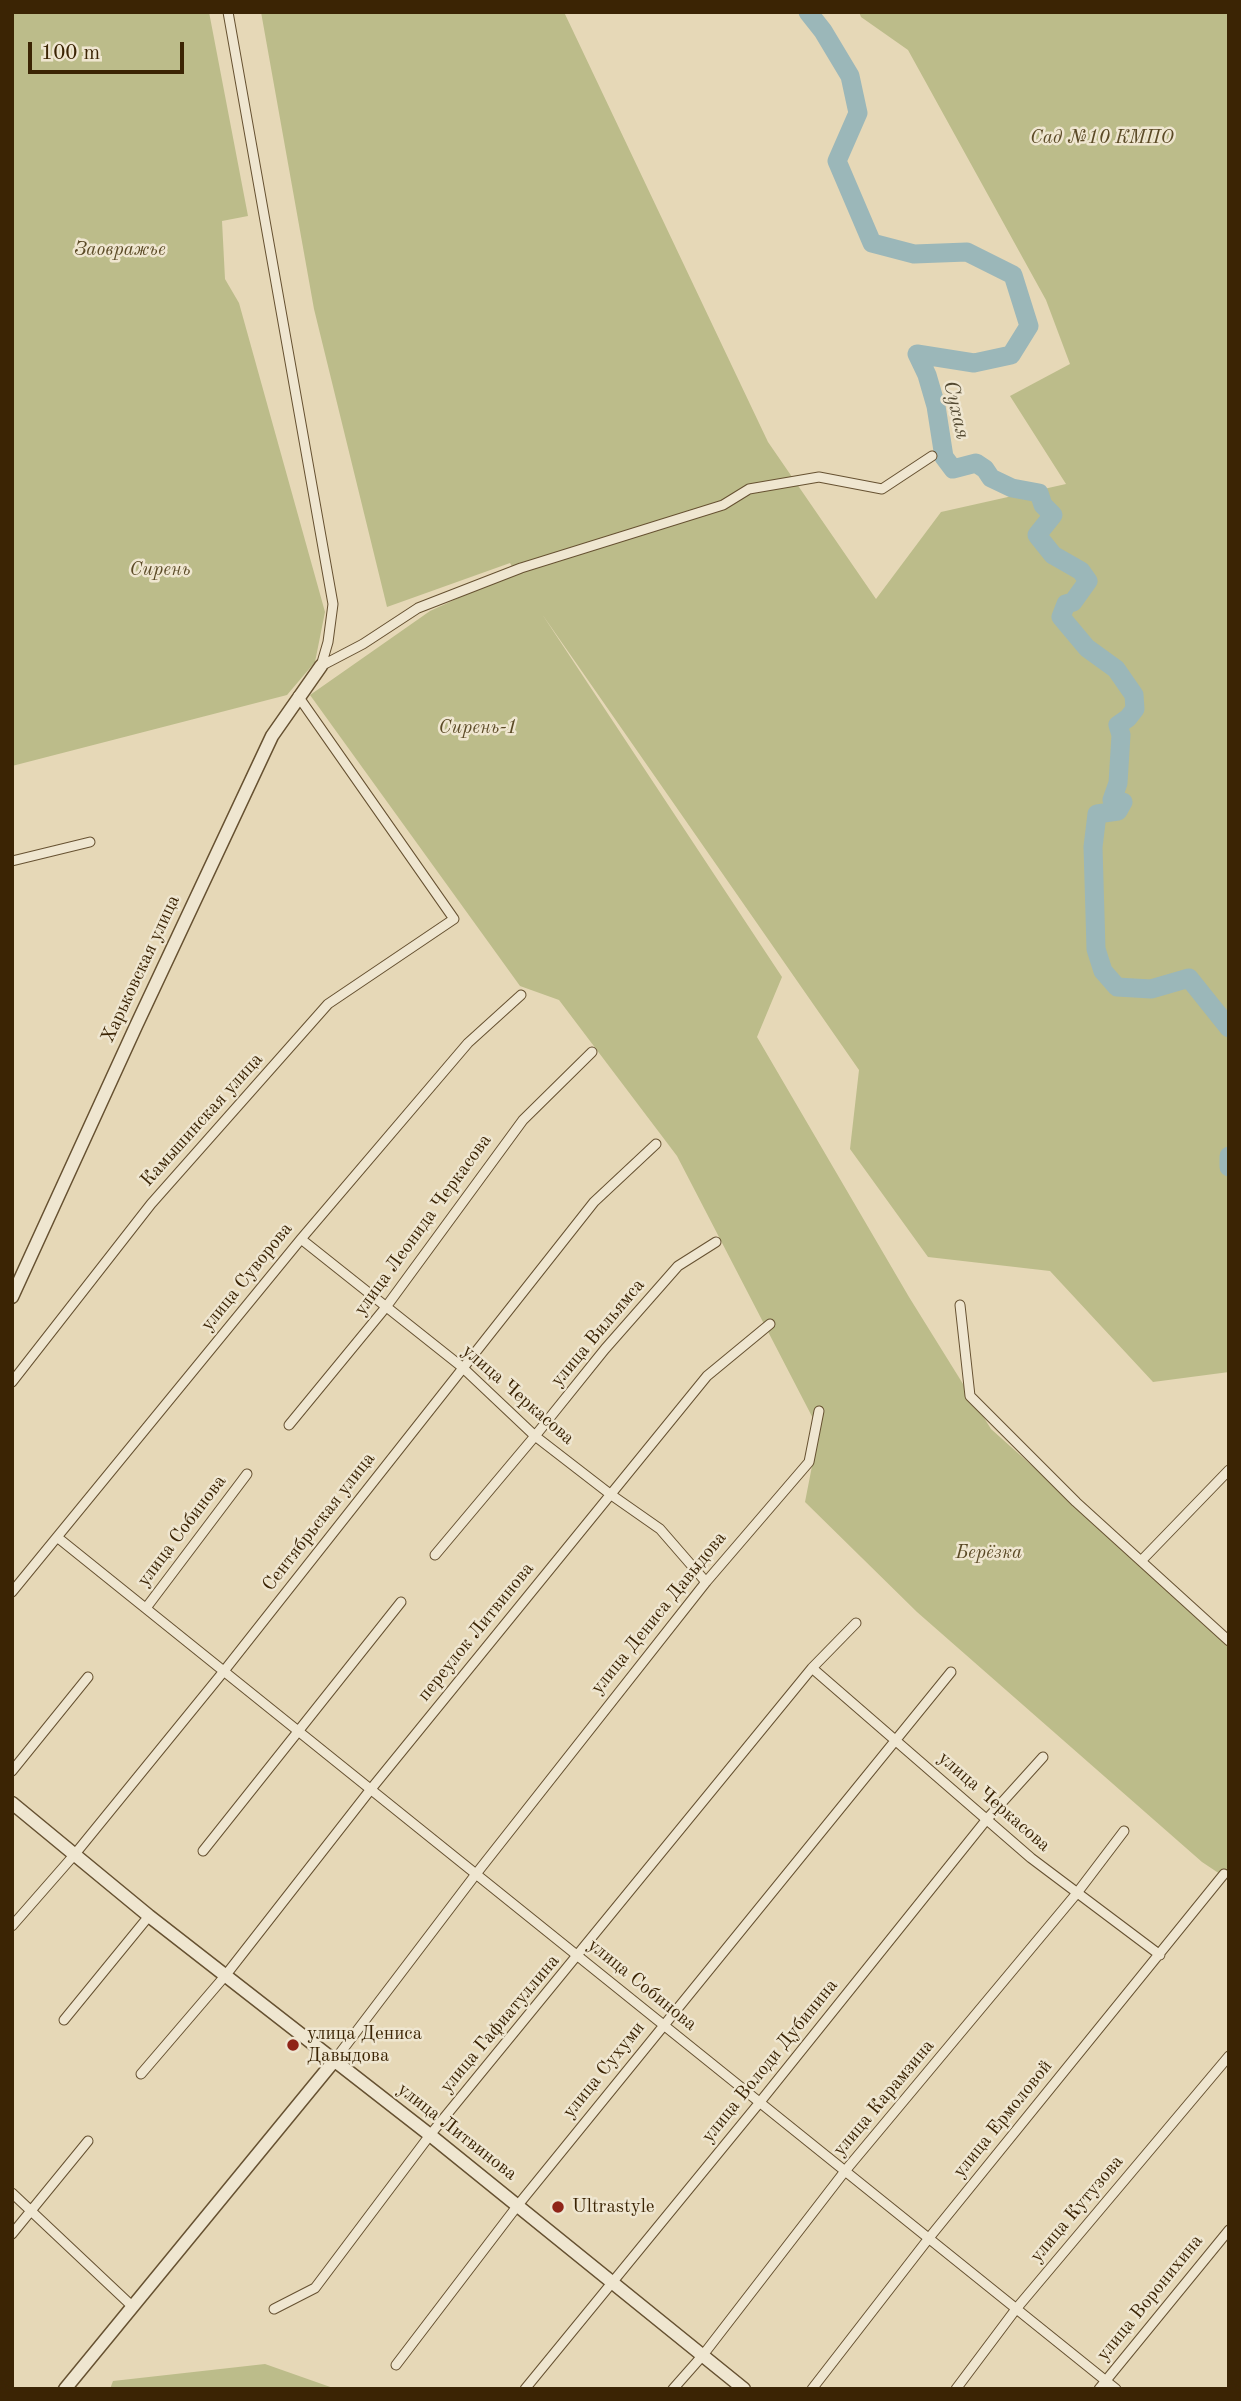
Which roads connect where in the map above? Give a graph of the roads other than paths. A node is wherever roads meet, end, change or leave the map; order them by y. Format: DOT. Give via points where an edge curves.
graph roads {
  1 [pos="228,12"];
  2 [pos="932,456"];
  3 [pos="321,666"];
  4 [pos="298,696"];
  5 [pos="90,842"];
  6 [pos="12,861"];
  7 [pos="520,995"];
  8 [pos="592,1052"];
  9 [pos="656,1143"];
  10 [pos="301,1239"];
  11 [pos="716,1242"];
  12 [pos="12,1297"];
  13 [pos="960,1306"];
  14 [pos="386,1307"];
  15 [pos="770,1324"];
  16 [pos="461,1367"];
  17 [pos="12,1382"];
  18 [pos="819,1411"];
  19 [pos="289,1425"];
  20 [pos="535,1436"];
  21 [pos="1229,1470"];
  22 [pos="247,1474"];
  23 [pos="610,1494"];
  24 [pos="57,1537"];
  25 [pos="435,1555"];
  26 [pos="1141,1562"];
  27 [pos="706,1582"];
  28 [pos="12,1592"];
  29 [pos="401,1602"];
  30 [pos="146,1608"];
  31 [pos="856,1623"];
  32 [pos="1229,1641"];
  33 [pos="812,1668"];
  34 [pos="224,1671"];
  35 [pos="951,1672"];
  36 [pos="88,1677"];
  37 [pos="299,1731"];
  38 [pos="895,1741"];
  39 [pos="1043,1757"];
  40 [pos="12,1771"];
  41 [pos="371,1789"];
  42 [pos="12,1803"];
  43 [pos="987,1819"];
  44 [pos="1124,1831"];
  45 [pos="203,1851"];
  46 [pos="75,1854"];
  47 [pos="476,1874"];
  48 [pos="1224,1874"];
  49 [pos="1077,1893"];
  50 [pos="149,1916"];
  51 [pos="12,1926"];
  52 [pos="1160,1955"];
  53 [pos="578,1956"];
  54 [pos="225,1976"];
  55 [pos="64,2020"];
  56 [pos="663,2025"];
  57 [pos="1229,2056"];
  58 [pos="334,2061"];
  59 [pos="141,2074"];
  60 [pos="760,2102"];
  61 [pos="430,2135"];
  62 [pos="88,2141"];
  63 [pos="845,2171"];
  64 [pos="12,2193"];
  65 [pos="518,2204"];
  66 [pos="32,2210"];
  67 [pos="1229,2230"];
  68 [pos="12,2234"];
  69 [pos="929,2238"];
  70 [pos="614,2282"];
  71 [pos="133,2307"];
  72 [pos="274,2309"];
  73 [pos="1016,2309"];
  74 [pos="703,2355"];
  75 [pos="396,2365"];
  76 [pos="1105,2380"];
  77 [pos="65,2389"];
  78 [pos="525,2389"];
  79 [pos="673,2389"];
  80 [pos="744,2389"];
  81 [pos="812,2389"];
  82 [pos="956,2389"];
  83 [pos="1098,2389"];
  84 [pos="1116,2389"];
  1 -- 3 [label="street" via="333,604"];
  2 -- 3 [label="street" via="882,489 819,477 750,489 723,505 521,568 418,608"];
  3 -- 4 [label="street, Харьковская улица"];
  4 -- 12 [label="street, Харьковская улица" via="265,751"];
  4 -- 17 [label="street, Камышинская улица" via="454,919 328,1004 151,1204"];
  5 -- 6 [label="street"];
  7 -- 10 [label="street, улица Суворова" via="468,1043"];
  8 -- 14 [label="street, улица Леонида Черкасова" via="523,1120"];
  9 -- 16 [label="street, Сентябрьская улица" via="594,1202"];
  10 -- 14 [label="street, улица Черкасова"];
  10 -- 24 [label="street, улица Суворова"];
  11 -- 20 [label="street, улица Вильямса" via="678,1266"];
  13 -- 26 [label="street" via="971,1396"];
  14 -- 16 [label="street, улица Черкасова"];
  14 -- 19 [label="street, улица Леонида Черкасова"];
  15 -- 23 [label="street, переулок Литвинова" via="707,1376"];
  16 -- 20 [label="street, улица Черкасова"];
  16 -- 34 [label="street, Сентябрьская улица"];
  18 -- 27 [label="street, улица Дениса Давыдова" via="809,1462"];
  20 -- 23 [label="street, улица Черкасова"];
  20 -- 25 [label="street, улица Вильямса"];
  21 -- 26 [label="street"];
  22 -- 30 [label="street, улица Собинова"];
  23 -- 27 [label="street, улица Черкасова" via="660,1529"];
  23 -- 41 [label="street, переулок Литвинова"];
  24 -- 28 [label="street, улица Суворова"];
  24 -- 30 [label="street, улица Собинова"];
  26 -- 32 [label="street"];
  27 -- 47 [label="street, улица Дениса Давыдова"];
  29 -- 37 [label="street"];
  30 -- 34 [label="street, улица Собинова"];
  31 -- 33 [label="street, улица Гафиатуллина"];
  33 -- 38 [label="street, улица Черкасова"];
  33 -- 53 [label="street, улица Гафиатуллина"];
  34 -- 37 [label="street, улица Собинова"];
  34 -- 46 [label="street, Сентябрьская улица"];
  35 -- 38 [label="street, улица Сухуми"];
  36 -- 40 [label="street"];
  37 -- 41 [label="street, улица Собинова"];
  37 -- 45 [label="street"];
  38 -- 43 [label="street, улица Черкасова"];
  38 -- 56 [label="street, улица Сухуми"];
  39 -- 43 [label="street, улица Володи Дубинина"];
  41 -- 47 [label="street, улица Собинова"];
  41 -- 54 [label="street, переулок Литвинова"];
  42 -- 46 [label="street, улица Литвинова"];
  43 -- 49 [label="street, улица Черкасова"];
  43 -- 60 [label="street, улица Володи Дубинина"];
  44 -- 49 [label="street, улица Карамзина"];
  46 -- 50 [label="street, улица Литвинова"];
  46 -- 51 [label="street, Сентябрьская улица"];
  47 -- 53 [label="street, улица Собинова"];
  47 -- 58 [label="street, улица Дениса Давыдова"];
  48 -- 52 [label="street, улица Ермоловой"];
  49 -- 52 [label="street, улица Черкасова"];
  49 -- 63 [label="street, улица Карамзина"];
  50 -- 54 [label="street, улица Литвинова"];
  50 -- 55 [label="street"];
  52 -- 69 [label="street, улица Ермоловой"];
  53 -- 56 [label="street, улица Собинова"];
  53 -- 61 [label="street, улица Гафиатуллина"];
  54 -- 58 [label="street, улица Литвинова"];
  54 -- 59 [label="street, переулок Литвинова"];
  56 -- 60 [label="street, улица Собинова"];
  56 -- 65 [label="street, улица Сухуми"];
  57 -- 73 [label="street, улица Кутузова"];
  58 -- 61 [label="street, улица Литвинова"];
  58 -- 71 [label="street, улица Дениса Давыдова"];
  60 -- 63 [label="street, улица Собинова"];
  60 -- 70 [label="street, улица Володи Дубинина"];
  61 -- 65 [label="street, улица Литвинова"];
  61 -- 72 [label="street, улица Гафиатуллина" via="315,2288"];
  62 -- 66 [label="street"];
  63 -- 69 [label="street, улица Собинова"];
  63 -- 74 [label="street, улица Карамзина"];
  64 -- 66 [label="street"];
  65 -- 70 [label="street, улица Литвинова"];
  65 -- 75 [label="street, улица Сухуми"];
  66 -- 68 [label="street"];
  66 -- 71 [label="street"];
  67 -- 76 [label="street, улица Воронихина"];
  69 -- 73 [label="street, улица Собинова"];
  69 -- 81 [label="street, улица Ермоловой"];
  70 -- 74 [label="street, улица Литвинова"];
  70 -- 78 [label="street, улица Володи Дубинина"];
  71 -- 77 [label="street, улица Дениса Давыдова"];
  73 -- 76 [label="street, улица Собинова"];
  73 -- 82 [label="street, улица Кутузова"];
  74 -- 79 [label="street, улица Карамзина"];
  74 -- 80 [label="street, улица Литвинова"];
  76 -- 83 [label="street, улица Воронихина"];
  76 -- 84 [label="street, улица Собинова"];
}
